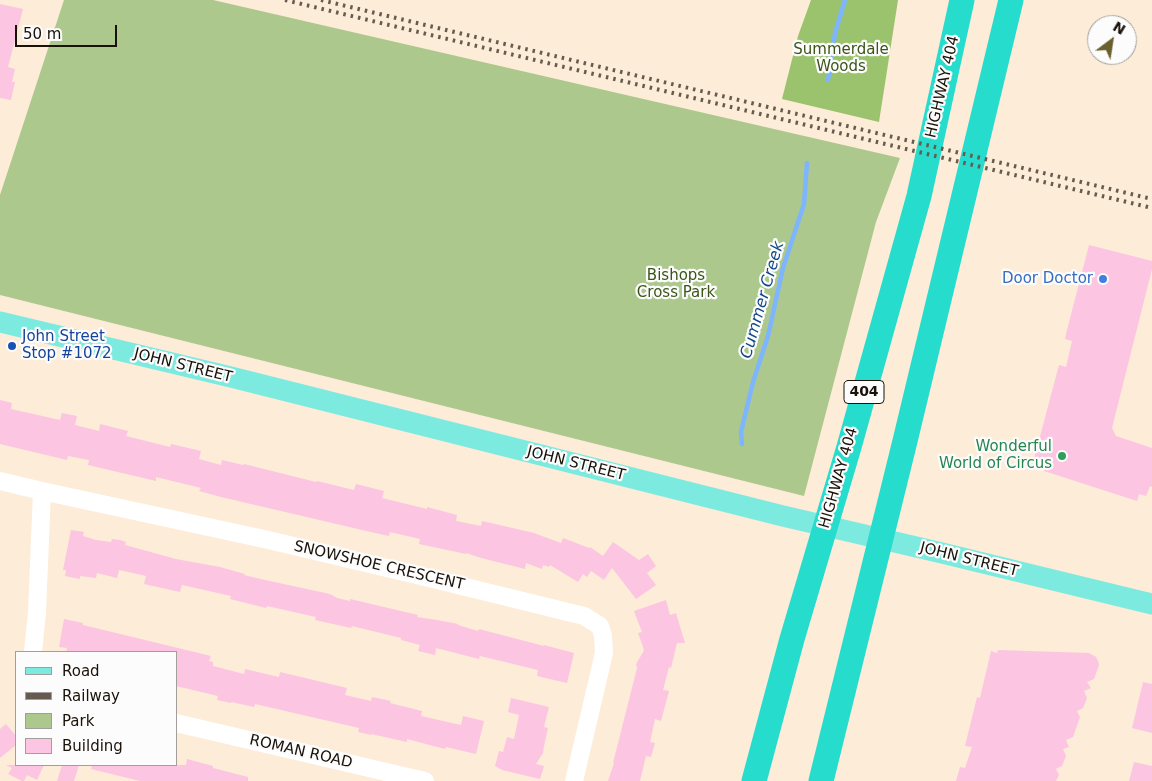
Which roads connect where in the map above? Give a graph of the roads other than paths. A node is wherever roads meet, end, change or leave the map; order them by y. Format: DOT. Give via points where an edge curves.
graph roads {
  1 [pos="962,0"];
  2 [pos="1011,0"];
  3 [pos="0,322"];
  4 [pos="0,481"];
  5 [pos="42,491"];
  6 [pos="1152,604"];
  7 [pos="33,651"];
  8 [pos="178,723"];
  9 [pos="425,781"];
  10 [pos="574,781"];
  11 [pos="754,781"];
  12 [pos="821,781"];
  1 -- 11 [label="highway, HIGHWAY 404 / 404" via="919,196"];
  2 -- 12 [label="highway"];
  3 -- 6 [label="main road, JOHN STREET"];
  4 -- 5 [label="street, SNOWSHOE CRESCENT"];
  5 -- 7 [label="street"];
  5 -- 10 [label="street, SNOWSHOE CRESCENT" via="425,576 584,616 600,626 604,653"];
  8 -- 9 [label="street, ROMAN ROAD"];
}
